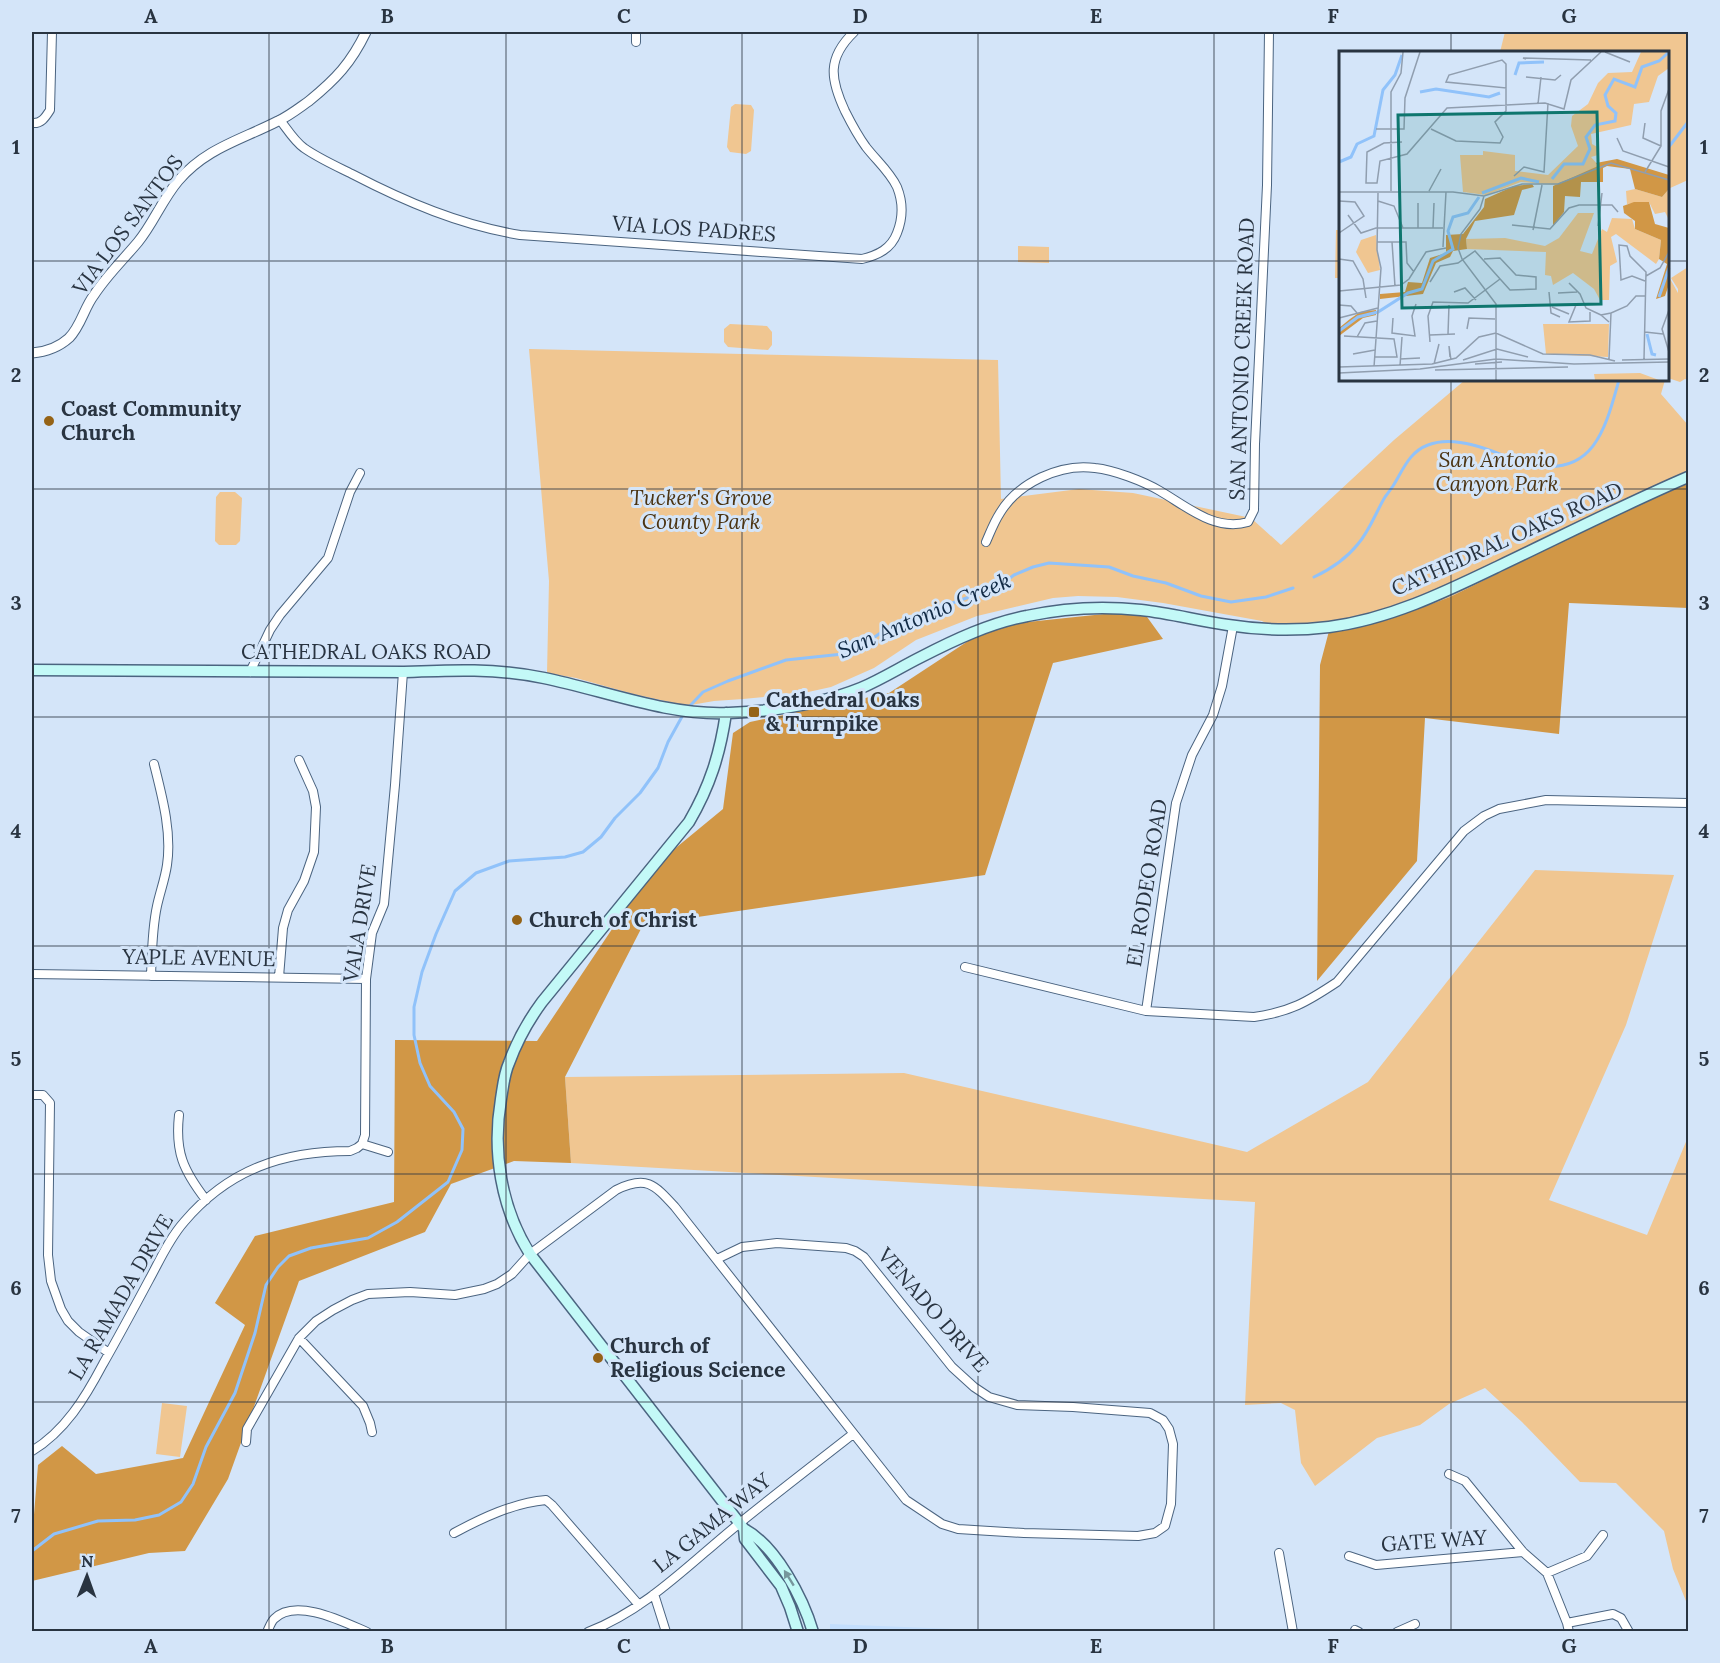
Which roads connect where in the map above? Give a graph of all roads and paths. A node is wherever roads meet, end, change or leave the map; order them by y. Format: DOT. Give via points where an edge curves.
graph roads {
  1 [pos="52,32"];
  2 [pos="366,32"];
  3 [pos="636,32"];
  4 [pos="854,32"];
  5 [pos="1269,32"];
  6 [pos="636,42"];
  7 [pos="280,120"];
  8 [pos="32,123"];
  9 [pos="32,353"];
  10 [pos="360,473"];
  11 [pos="1689,477"];
  12 [pos="986,542"];
  13 [pos="1233,626"];
  14 [pos="32,670"];
  15 [pos="250,672"];
  16 [pos="403,672"];
  17 [pos="726,713"];
  18 [pos="299,760"];
  19 [pos="154,764"];
  20 [pos="1689,803"];
  21 [pos="965,967"];
  22 [pos="32,974"];
  23 [pos="152,976"];
  24 [pos="279,977"];
  25 [pos="366,979"];
  26 [pos="1146,1011"];
  27 [pos="32,1095"];
  28 [pos="179,1115"];
  29 [pos="362,1144"];
  30 [pos="388,1152"];
  31 [pos="206,1200"];
  32 [pos="530,1254"];
  33 [pos="717,1259"];
  34 [pos="299,1338"];
  35 [pos="110,1353"];
  36 [pos="372,1432"];
  37 [pos="853,1434"];
  38 [pos="246,1442"];
  39 [pos="32,1451"];
  40 [pos="1449,1474"];
  41 [pos="742,1526"];
  42 [pos="453,1533"];
  43 [pos="1603,1535"];
  44 [pos="1523,1552"];
  45 [pos="1279,1553"];
  46 [pos="1349,1556"];
  47 [pos="1546,1573"];
  48 [pos="654,1594"];
  49 [pos="639,1605"];
  50 [pos="1567,1623"];
  51 [pos="1415,1624"];
  52 [pos="267,1632"];
  53 [pos="367,1632"];
  54 [pos="588,1632"];
  55 [pos="666,1632"];
  56 [pos="798,1632"];
  57 [pos="813,1632"];
  58 [pos="1293,1632"];
  59 [pos="1397,1632"];
  60 [pos="1569,1632"];
  61 [pos="1629,1632"];
  1 -- 8 [label="street" via="50,110 38,124"];
  2 -- 7 [label="street, VIA LOS SANTOS" via="347,65 331,83"];
  3 -- 6 [label="street"];
  4 -- 7 [label="street, VIA LOS PADRES" via="836,57 836,91 856,132 897,188 902,205 895,238 875,256 862,259 490,230 389,193 348,172 302,147"];
  5 -- 12 [label="street, SAN ANTONIO CREEK ROAD" via="1254,510 1248,522 1207,519 1136,479 1095,468 1077,468 1040,477 1019,490 1000,512"];
  7 -- 9 [label="street, VIA LOS SANTOS" via="194,164 176,183 137,243 107,275 69,338 55,347"];
  10 -- 15 [label="street" via="328,558 275,623"];
  11 -- 13 [label="main road, CATHEDRAL OAKS ROAD" via="1406,608 1329,627 1282,630"];
  13 -- 17 [label="main road, CATHEDRAL OAKS ROAD" via="1142,610 1058,610 983,629 861,688 827,700"];
  13 -- 26 [label="street, EL RODEO ROAD" via="1213,715 1192,755 1176,803"];
  14 -- 15 [label="main road, CATHEDRAL OAKS ROAD"];
  15 -- 16 [label="main road, CATHEDRAL OAKS ROAD"];
  16 -- 17 [label="main road, CATHEDRAL OAKS ROAD" via="495,671 540,677 660,706"];
  16 -- 25 [label="street, VALA DRIVE" via="384,904 372,933"];
  17 -- 32 [label="main road" via="718,760 689,822 542,1002 519,1038 508,1065 498,1124 498,1154 506,1203"];
  18 -- 24 [label="street" via="313,791 314,852 288,910"];
  19 -- 23 [label="street" via="168,844 153,930"];
  20 -- 26 [label="street" via="1546,801 1499,810 1464,831 1337,982 1311,1000 1291,1010 1254,1017"];
  21 -- 26 [label="street"];
  22 -- 23 [label="street, YAPLE AVENUE"];
  23 -- 24 [label="street, YAPLE AVENUE"];
  24 -- 25 [label="street, YAPLE AVENUE"];
  25 -- 29 [label="street, VALA DRIVE"];
  27 -- 35 [label="street" via="43,1095 50,1103 51,1281 68,1321"];
  28 -- 31 [label="street" via="179,1152"];
  29 -- 30 [label="street"];
  29 -- 31 [label="street, LA RAMADA DRIVE" via="350,1151 276,1159 236,1178"];
  31 -- 35 [label="street, LA RAMADA DRIVE" via="172,1238"];
  32 -- 33 [label="street" via="616,1190 644,1182 664,1195"];
  32 -- 34 [label="street" via="512,1274 484,1290 454,1295 368,1294 333,1310"];
  32 -- 41 [label="main road"];
  33 -- 37 [label="street"];
  33 -- 37 [label="street, VENADO DRIVE" via="742,1247 777,1243 855,1251 864,1257 952,1367 989,1397 1017,1405 1150,1413 1163,1420 1173,1444 1172,1504 1165,1526 1155,1533 1138,1536 958,1529 942,1524 906,1500"];
  34 -- 36 [label="street" via="363,1406"];
  34 -- 38 [label="street" via="247,1429"];
  35 -- 39 [label="street, LA RAMADA DRIVE" via="71,1416"];
  37 -- 41 [label="street, LA GAMA WAY"];
  40 -- 44 [label="street" via="1465,1481"];
  41 -- 48 [label="street, LA GAMA WAY"];
  41 -- 56 [label="main road" via="745,1539 780,1586"];
  57 -- 41 [label="main road, one-way" via="791,1580 753,1533"];
  42 -- 49 [label="street" via="486,1516 546,1500"];
  43 -- 47 [label="street" via="1587,1556"];
  44 -- 46 [label="street, GATE WAY" via="1376,1566"];
  44 -- 47 [label="street"];
  45 -- 58 [label="street"];
  47 -- 50 [label="street"];
  48 -- 49 [label="street, LA GAMA WAY"];
  48 -- 55 [label="street"];
  49 -- 54 [label="street, LA GAMA WAY"];
  50 -- 60 [label="street"];
  50 -- 61 [label="street" via="1613,1614 1621,1618"];
  51 -- 59 [label="street"];
  52 -- 53 [label="street" via="283,1612 295,1610 334,1617"];
}
